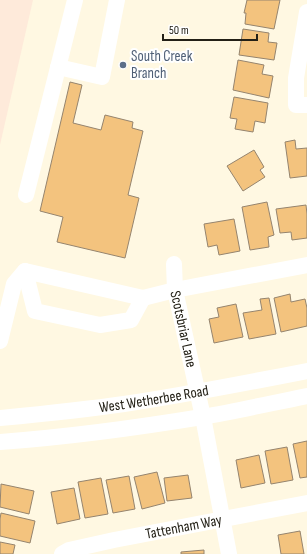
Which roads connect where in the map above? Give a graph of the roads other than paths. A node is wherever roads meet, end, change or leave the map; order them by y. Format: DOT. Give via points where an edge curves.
graph roads {
  1 [pos="75,0"];
  2 [pos="117,0"];
  3 [pos="307,12"];
  4 [pos="58,67"];
  5 [pos="307,105"];
  6 [pos="26,195"];
  7 [pos="174,264"];
  8 [pos="307,265"];
  9 [pos="25,271"];
  10 [pos="175,290"];
  11 [pos="143,298"];
  12 [pos="0,341"];
  13 [pos="307,371"];
  14 [pos="197,392"];
  15 [pos="307,396"];
  16 [pos="203,417"];
  17 [pos="0,418"];
  18 [pos="0,442"];
  19 [pos="307,502"];
  20 [pos="222,518"];
  21 [pos="62,554"];
  22 [pos="229,554"];
  1 -- 4 [label="street"];
  2 -- 4 [label="street" via="102,77"];
  3 -- 5 [label="street" via="296,78 296,104"];
  4 -- 6 [label="street"];
  7 -- 10 [label="street, Scotsbriar Lane"];
  8 -- 10 [label="street"];
  9 -- 11 [label="street"];
  9 -- 11 [label="street" via="35,311 100,325 131,320"];
  9 -- 12 [label="street" via="14,284"];
  10 -- 11 [label="street"];
  10 -- 14 [label="street, Scotsbriar Lane"];
  13 -- 14 [label="street, West Wetherbee Road"];
  14 -- 16 [label="street, Scotsbriar Lane"];
  14 -- 17 [label="street, West Wetherbee Road" via="82,410"];
  15 -- 16 [label="street, West Wetherbee Road"];
  16 -- 18 [label="street, West Wetherbee Road" via="74,436"];
  16 -- 20 [label="street, Scotsbriar Lane"];
  19 -- 20 [label="street, Tattenham Way"];
  20 -- 21 [label="street, Tattenham Way" via="69,550"];
  20 -- 22 [label="street, Scotsbriar Lane"];
}
